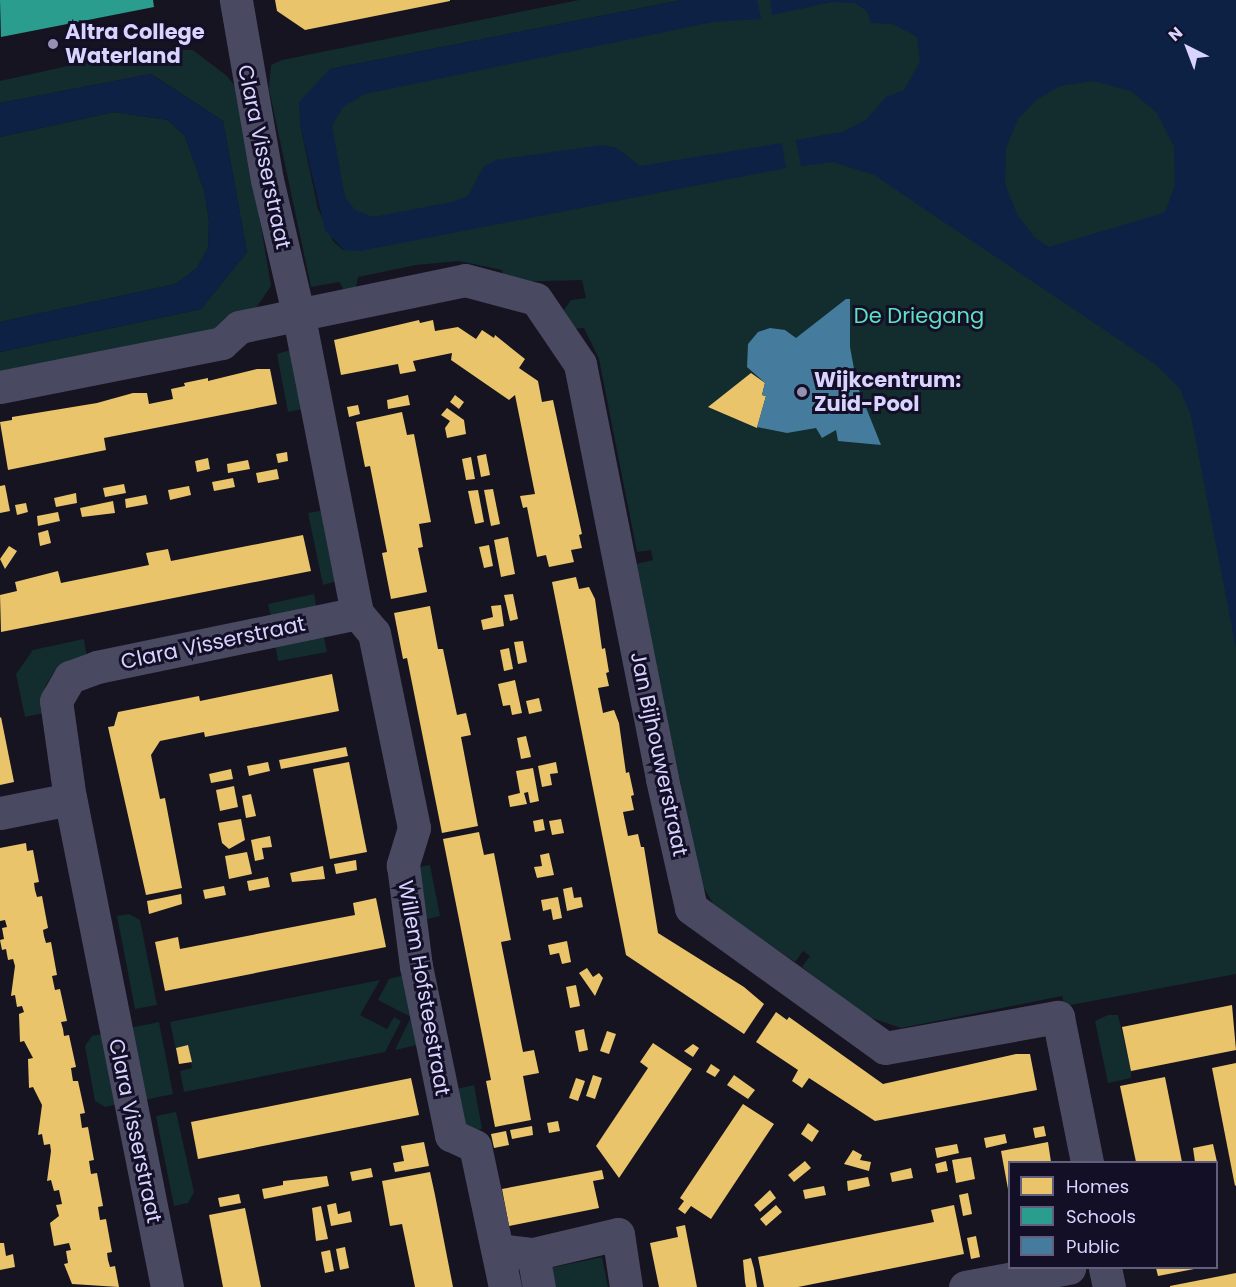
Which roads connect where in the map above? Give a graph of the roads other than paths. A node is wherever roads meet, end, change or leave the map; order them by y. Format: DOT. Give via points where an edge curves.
graph roads {
  1 [pos="236,0"];
  2 [pos="298,314"];
  3 [pos="0,387"];
  4 [pos="357,613"];
  5 [pos="70,799"];
  6 [pos="0,813"];
  7 [pos="1087,1161"];
  8 [pos="499,1250"];
  9 [pos="533,1254"];
  10 [pos="1064,1269"];
  11 [pos="1106,1269"];
  12 [pos="167,1287"];
  13 [pos="505,1287"];
  14 [pos="539,1287"];
  15 [pos="626,1287"];
  16 [pos="965,1287"];
  17 [pos="1109,1287"];
  1 -- 2 [label="street, Clara Visserstraat" via="267,180"];
  2 -- 3 [label="street" via="239,327 222,343"];
  2 -- 4 [label="street, Clara Visserstraat"];
  2 -- 7 [label="street, Jan Bijhouwerstraat" via="465,280 536,299 580,364 691,908 885,1048 1058,1017"];
  4 -- 5 [label="street, Clara Visserstraat" via="97,667 70,676 56,701"];
  4 -- 8 [label="street, Willem Hofsteestraat" via="374,633 414,828 403,865 416,966 451,1135 475,1146"];
  5 -- 6 [label="street"];
  5 -- 12 [label="street, Clara Visserstraat"];
  8 -- 9 [label="street"];
  8 -- 13 [label="street, Willem Hofsteestraat"];
  9 -- 14 [label="street"];
  9 -- 15 [label="street" via="618,1234"];
  10 -- 16 [label="street"];
  11 -- 17 [label="street"];
}
